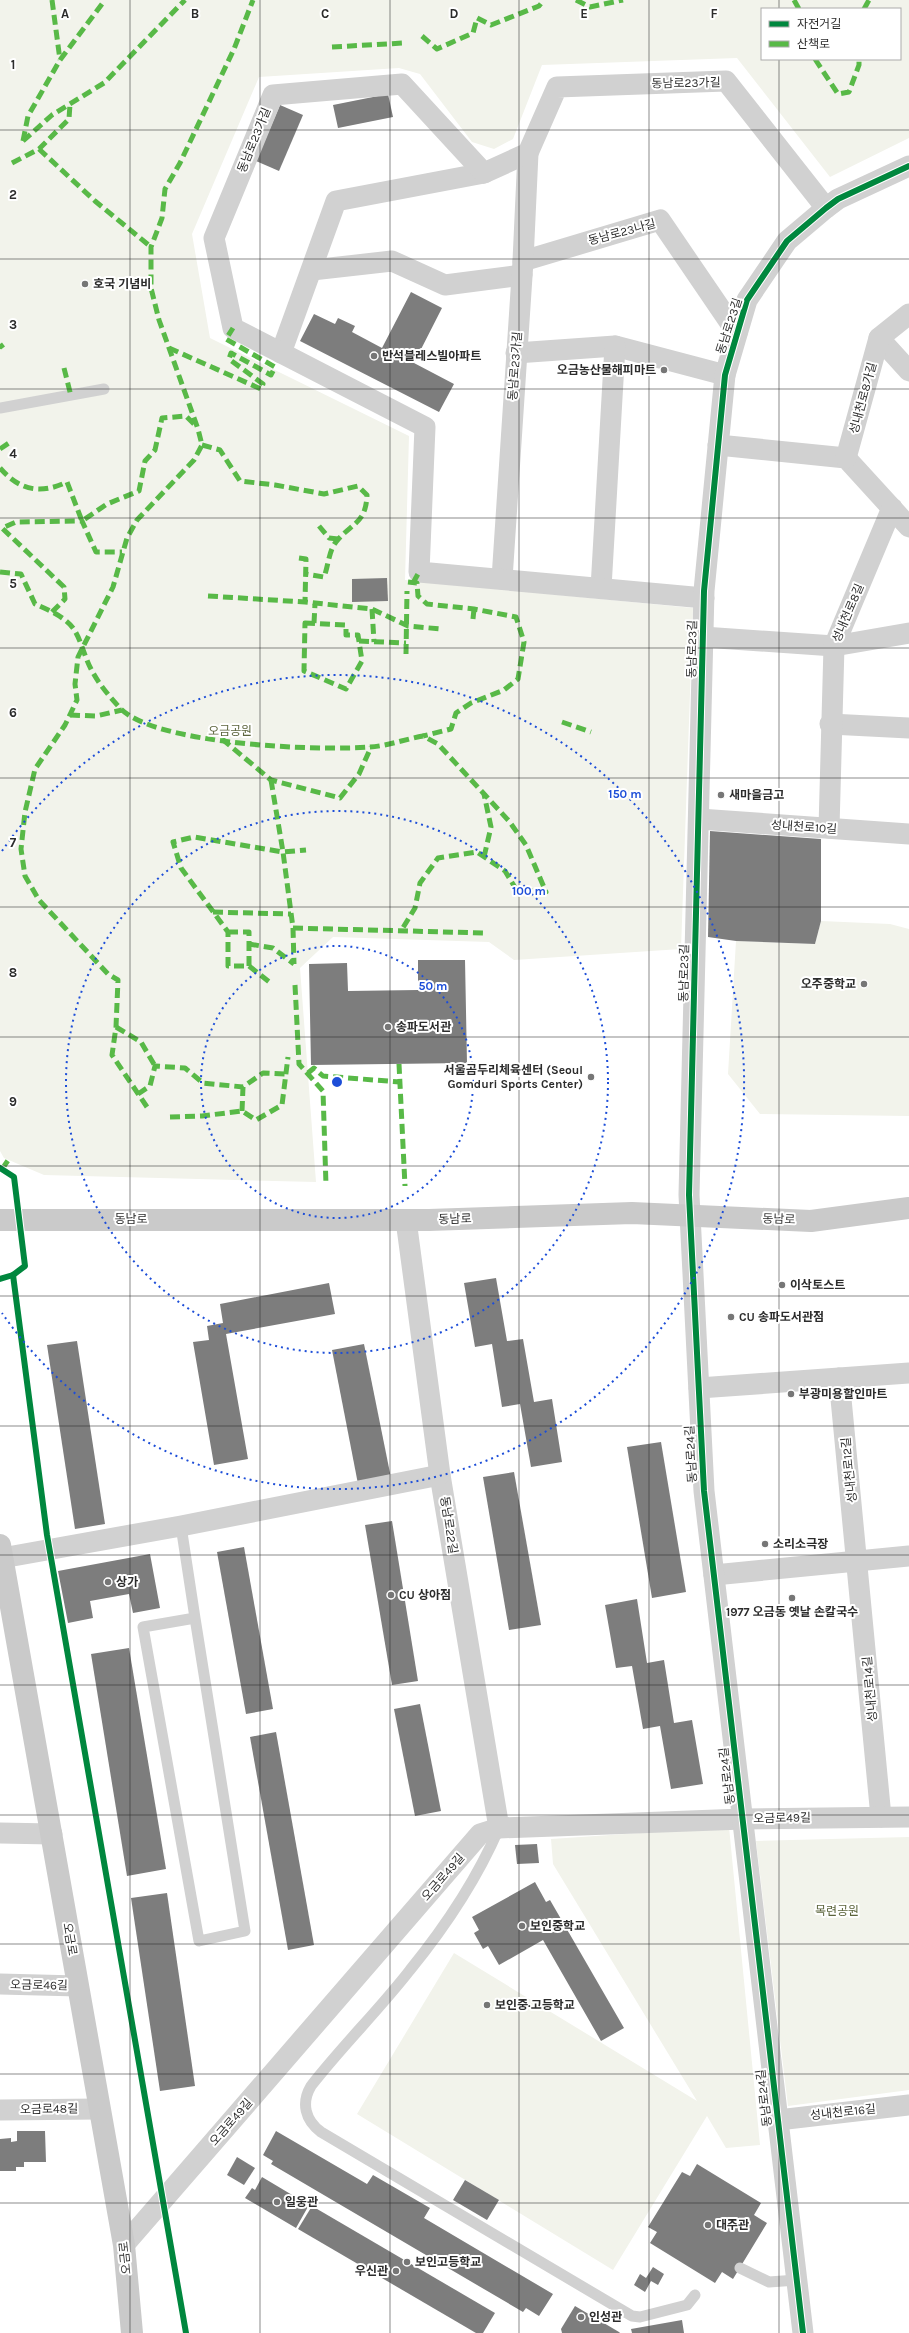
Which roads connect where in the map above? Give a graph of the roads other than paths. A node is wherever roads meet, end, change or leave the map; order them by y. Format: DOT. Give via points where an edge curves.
graph roads {
  1 [pos="528,153"];
  2 [pos="908,169"];
  3 [pos="484,173"];
  4 [pos="826,208"];
  5 [pos="522,268"];
  6 [pos="312,270"];
  7 [pos="909,314"];
  8 [pos="737,333"];
  9 [pos="879,338"];
  10 [pos="615,346"];
  11 [pos="281,353"];
  12 [pos="516,353"];
  13 [pos="909,371"];
  14 [pos="725,376"];
  15 [pos="104,390"];
  16 [pos="0,408"];
  17 [pos="718,445"];
  18 [pos="846,458"];
  19 [pos="892,508"];
  20 [pos="909,527"];
  21 [pos="502,579"];
  22 [pos="601,588"];
  23 [pos="704,598"];
  24 [pos="909,633"];
  25 [pos="703,637"];
  26 [pos="834,646"];
  27 [pos="830,724"];
  28 [pos="909,728"];
  29 [pos="699,819"];
  30 [pos="829,828"];
  31 [pos="909,834"];
  32 [pos="909,1208"];
  33 [pos="690,1216"];
  34 [pos="0,1220"];
  35 [pos="406,1220"];
  36 [pos="909,1373"];
  37 [pos="840,1378"];
  38 [pos="699,1388"];
  39 [pos="440,1475"];
  40 [pos="181,1526"];
  41 [pos="1,1552"];
  42 [pos="909,1556"];
  43 [pos="858,1561"];
  44 [pos="714,1576"];
  45 [pos="195,1618"];
  46 [pos="881,1817"];
  47 [pos="909,1817"];
  48 [pos="743,1819"];
  49 [pos="499,1828"];
  50 [pos="0,1832"];
  51 [pos="52,1834"];
  52 [pos="0,1984"];
  53 [pos="78,1986"];
  54 [pos="909,2105"];
  55 [pos="98,2109"];
  56 [pos="0,2110"];
  57 [pos="778,2120"];
  58 [pos="124,2244"];
  59 [pos="740,2268"];
  60 [pos="797,2280"];
  61 [pos="695,2295"];
  62 [pos="132,2333"];
  63 [pos="803,2333"];
  1 -- 3 [label="street"];
  1 -- 4 [label="street, 동남로23가길" via="557,86 726,81"];
  1 -- 5 [label="street, 동남로23가길"];
  2 -- 4 [label="street, 동남로23길" via="838,199"];
  3 -- 6 [label="street" via="336,201"];
  3 -- 11 [label="street, 동남로23가길" via="402,84 272,95 214,238 233,328"];
  4 -- 8 [label="street, 동남로23길" via="787,242 747,300"];
  5 -- 6 [label="street, 동남로23나길" via="445,285 392,262"];
  5 -- 8 [label="street, 동남로23나길" via="660,220"];
  5 -- 12 [label="street, 동남로23가길"];
  6 -- 11 [label="street"];
  7 -- 9 [label="street"];
  8 -- 14 [label="street, 동남로23길"];
  9 -- 13 [label="street, 성내천로8가길"];
  9 -- 18 [label="street, 성내천로8가길"];
  10 -- 12 [label="street"];
  10 -- 14 [label="street"];
  10 -- 22 [label="street"];
  11 -- 21 [label="street, 동남로23가길" via="425,427 419,572"];
  12 -- 21 [label="street, 동남로23가길"];
  14 -- 17 [label="street, 동남로23길"];
  15 -- 16 [label="lane"];
  17 -- 18 [label="street"];
  17 -- 23 [label="street, 동남로23길"];
  18 -- 19 [label="street"];
  19 -- 20 [label="street"];
  19 -- 26 [label="street, 성내천로8길"];
  21 -- 22 [label="street, 동남로23가길"];
  22 -- 23 [label="street, 동남로23가길"];
  23 -- 25 [label="street, 동남로23길"];
  24 -- 26 [label="street, 동남로23길"];
  25 -- 26 [label="street, 동남로23길"];
  25 -- 29 [label="street, 동남로23길"];
  26 -- 27 [label="street, 성내천로8길"];
  27 -- 28 [label="street"];
  27 -- 30 [label="street, 성내천로8길"];
  29 -- 30 [label="street, 성내천로10길"];
  29 -- 33 [label="street, 동남로23길"];
  30 -- 31 [label="street, 성내천로10길"];
  32 -- 33 [label="main road, 동남로" via="811,1221"];
  33 -- 35 [label="main road, 동남로" via="632,1213"];
  33 -- 38 [label="street, 동남로24길"];
  34 -- 35 [label="main road, 동남로"];
  35 -- 39 [label="street, 동남로22길"];
  36 -- 37 [label="street"];
  37 -- 38 [label="street"];
  37 -- 43 [label="street, 성내천로12길"];
  38 -- 44 [label="street, 동남로24길" via="704,1491"];
  39 -- 40 [label="street"];
  39 -- 49 [label="street, 동남로22길"];
  40 -- 41 [label="street"];
  40 -- 45 [label="lane"];
  41 -- 51 [label="main road, 오금로"];
  42 -- 43 [label="street"];
  43 -- 44 [label="street"];
  43 -- 46 [label="street, 성내천로14길"];
  44 -- 48 [label="street, 동남로24길"];
  45 -- 45 [label="lane" via="245,1931 199,1942 143,1627"];
  46 -- 47 [label="street, 오금로49길"];
  46 -- 48 [label="street, 오금로49길"];
  48 -- 49 [label="street, 오금로49길"];
  48 -- 57 [label="street, 동남로24길"];
  49 -- 58 [label="street, 오금로49길" via="480,1834"];
  49 -- 61 [label="lane" via="483,1863 436,1937 311,2086 305,2101 309,2120 321,2132 632,2316 640,2317 687,2305"];
  50 -- 51 [label="street"];
  51 -- 53 [label="main road, 오금로"];
  52 -- 53 [label="street, 오금로46길"];
  53 -- 55 [label="main road, 오금로"];
  54 -- 57 [label="street, 성내천로16길"];
  55 -- 56 [label="street, 오금로48길"];
  55 -- 58 [label="main road, 오금로"];
  57 -- 60 [label="street, 동남로24길"];
  58 -- 62 [label="main road, 오금로"];
  59 -- 60 [label="lane" via="769,2282"];
  60 -- 63 [label="street, 동남로24길"];
}
